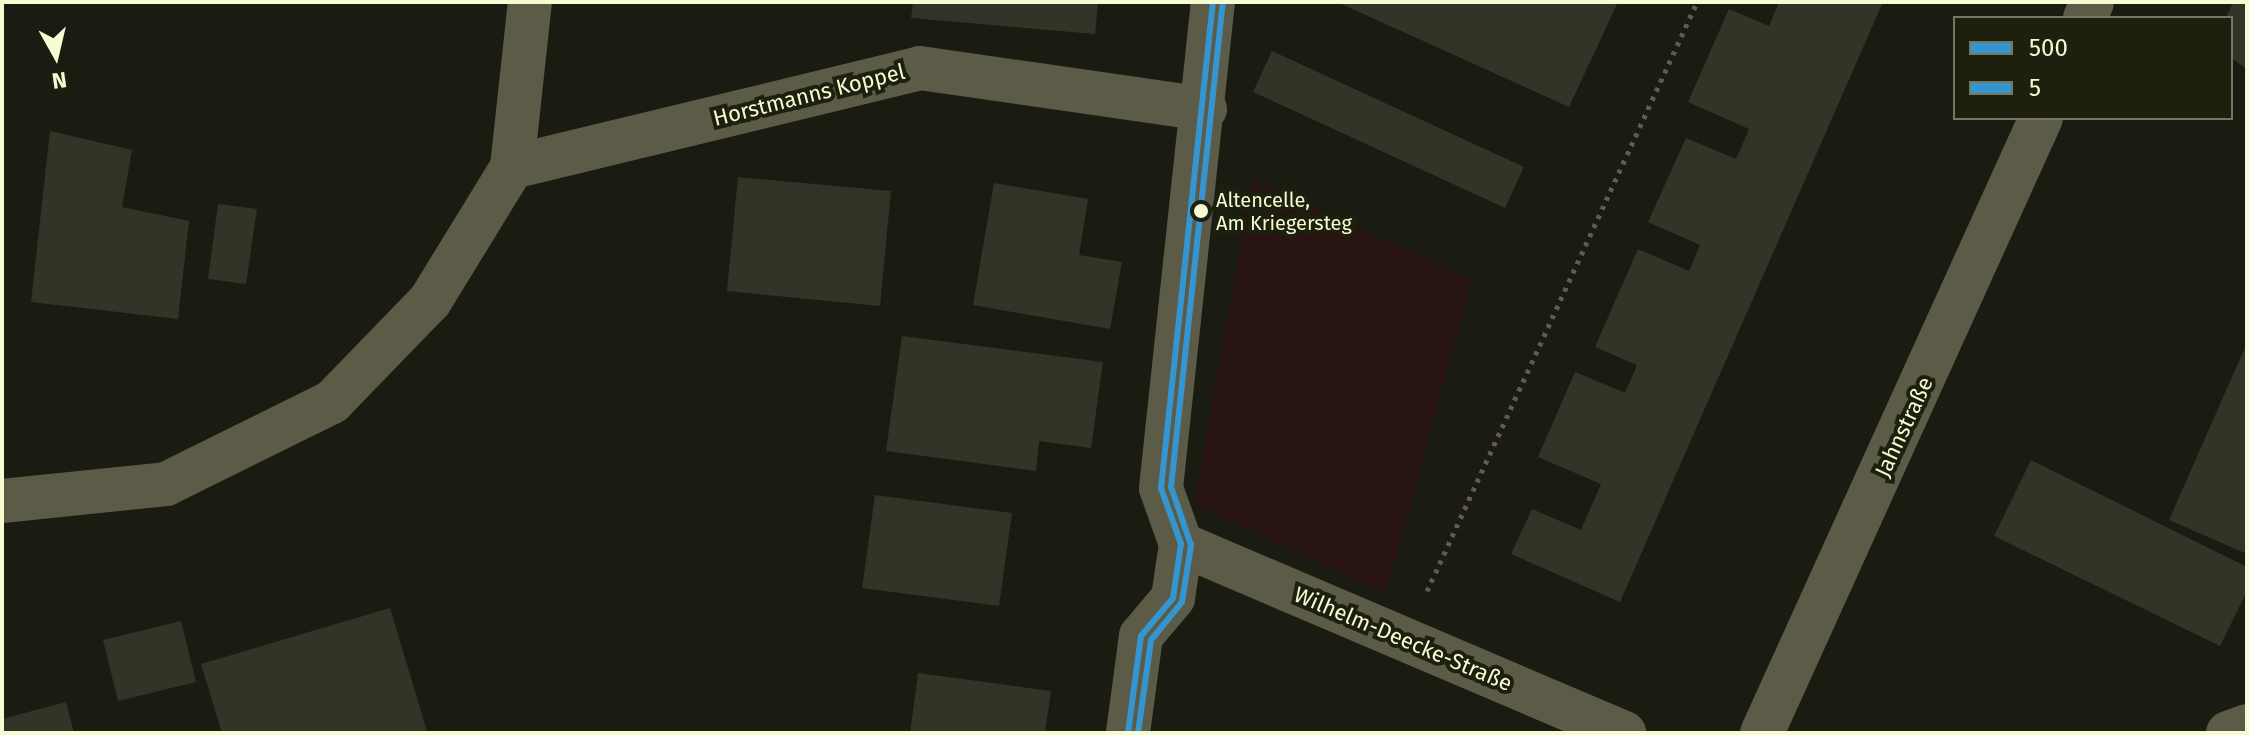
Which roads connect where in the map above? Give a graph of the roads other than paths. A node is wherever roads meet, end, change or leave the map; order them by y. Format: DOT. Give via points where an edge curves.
graph roads {
  1 [pos="530,2"];
  2 [pos="1213,2"];
  3 [pos="1205,109"];
  4 [pos="2040,120"];
  5 [pos="512,167"];
  6 [pos="2,501"];
  7 [pos="1181,544"];
  8 [pos="2247,726"];
  9 [pos="1128,733"];
  10 [pos="1624,733"];
  11 [pos="1762,733"];
  12 [pos="2228,733"];
  1 -- 5 [label="street"];
  2 -- 3 [label="street"];
  3 -- 5 [label="street, Horstmanns Koppel" via="920,68"];
  3 -- 7 [label="street" via="1161,488"];
  4 -- 11 [label="street, Jahnstraße"];
  5 -- 6 [label="street" via="430,301 332,402 166,484"];
  7 -- 9 [label="street" via="1173,598 1141,636"];
  7 -- 10 [label="street, Wilhelm-Deecke-Straße"];
  8 -- 12 [label="street"];
}
